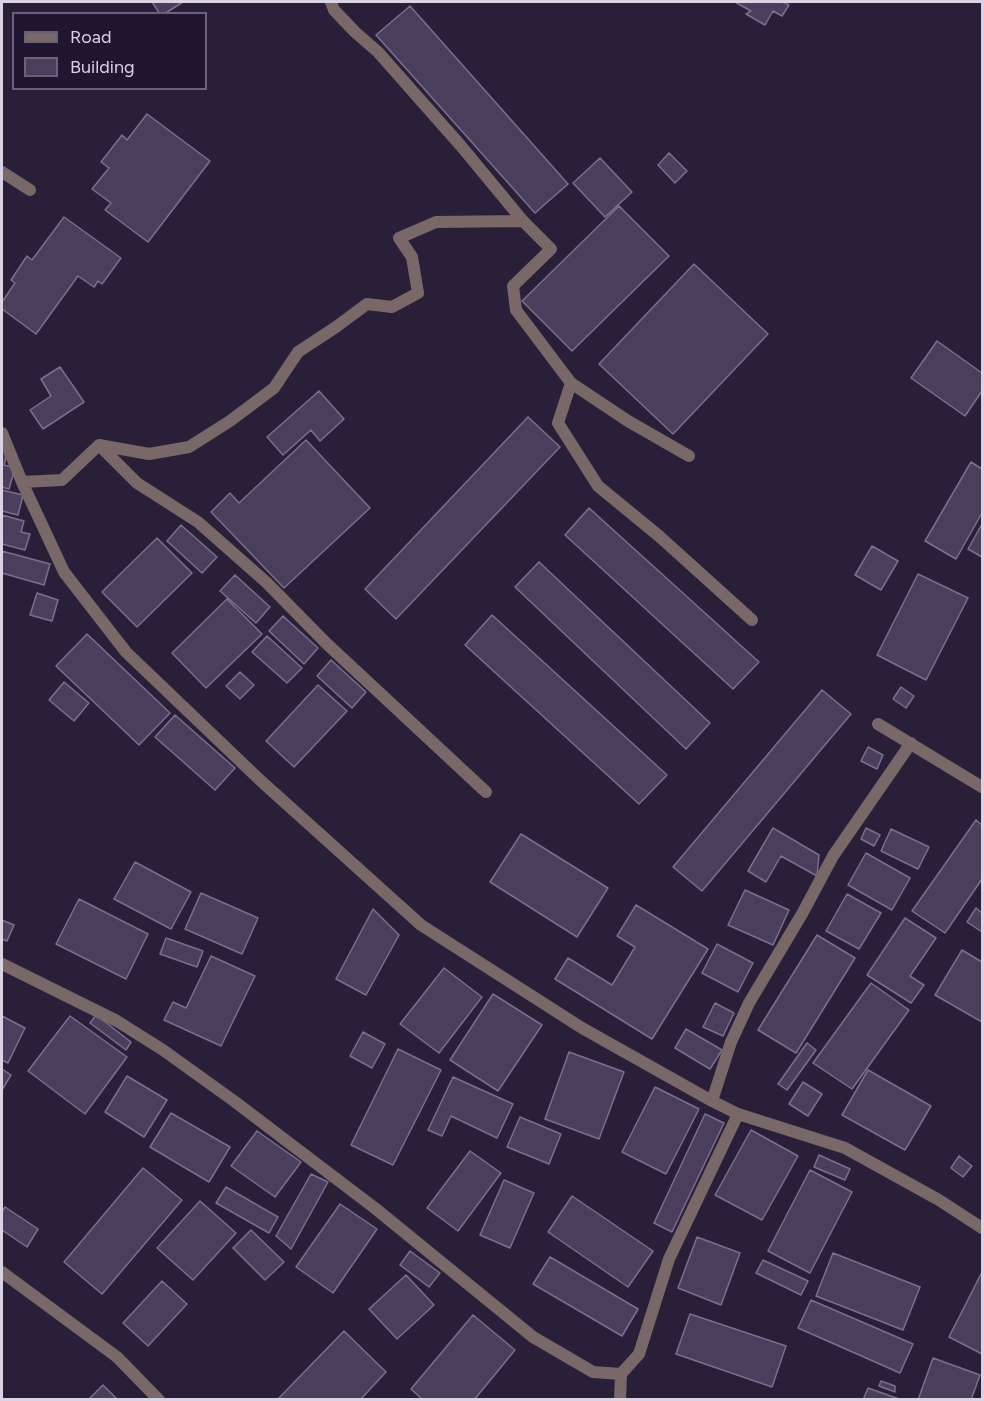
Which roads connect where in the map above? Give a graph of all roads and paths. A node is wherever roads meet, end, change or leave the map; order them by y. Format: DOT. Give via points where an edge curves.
graph roads {
  1 [pos="331,2"];
  2 [pos="2,172"];
  3 [pos="30,190"];
  4 [pos="523,221"];
  5 [pos="571,383"];
  6 [pos="2,433"];
  7 [pos="99,445"];
  8 [pos="689,456"];
  9 [pos="22,482"];
  10 [pos="752,620"];
  11 [pos="878,724"];
  12 [pos="911,743"];
  13 [pos="982,788"];
  14 [pos="486,792"];
  15 [pos="2,964"];
  16 [pos="712,1101"];
  17 [pos="738,1114"];
  18 [pos="982,1228"];
  19 [pos="2,1272"];
  20 [pos="621,1374"];
  21 [pos="159,1400"];
  22 [pos="620,1400"];
  1 -- 4 [label="street" via="334,10 378,52"];
  2 -- 3 [label="street"];
  4 -- 5 [label="street" via="551,249 513,286 516,310"];
  4 -- 7 [label="street" via="435,222 399,238 412,257 418,292 392,308 367,304 298,352 274,388 189,447 149,454"];
  5 -- 8 [label="street"];
  5 -- 10 [label="street" via="558,423 598,486"];
  6 -- 9 [label="street"];
  7 -- 9 [label="street" via="62,480"];
  7 -- 14 [label="street" via="137,483 198,522 266,582"];
  9 -- 16 [label="street" via="63,572 126,652 421,925 582,1028"];
  11 -- 12 [label="street"];
  12 -- 13 [label="street"];
  12 -- 16 [label="street" via="832,856 749,1003 731,1042"];
  15 -- 20 [label="street" via="117,1021 163,1050 376,1209 533,1337 593,1372"];
  16 -- 17 [label="street"];
  17 -- 18 [label="street" via="845,1148"];
  17 -- 20 [label="street" via="669,1259 639,1354"];
  19 -- 21 [label="street" via="117,1357"];
  20 -- 22 [label="street"];
}
